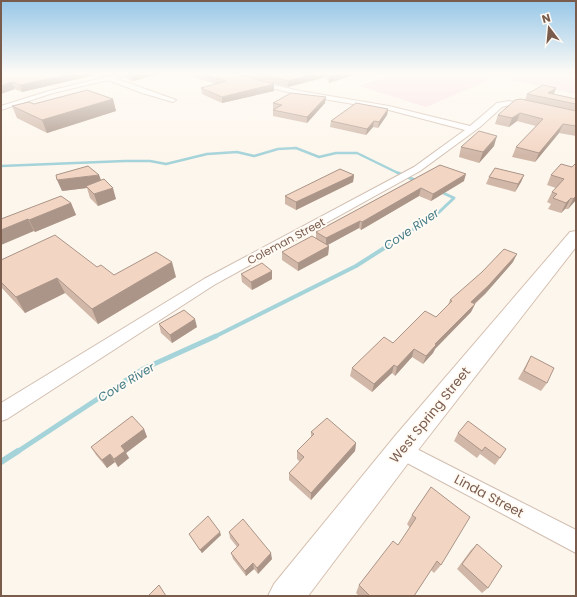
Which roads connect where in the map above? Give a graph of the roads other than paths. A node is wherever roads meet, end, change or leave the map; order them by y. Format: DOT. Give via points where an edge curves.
graph roads {
  1 [pos="26,101"];
  2 [pos="347,101"];
  3 [pos="1,108"];
  4 [pos="538,108"];
  5 [pos="472,129"];
  6 [pos="576,236"];
  7 [pos="1,414"];
  8 [pos="401,450"];
  9 [pos="576,542"];
  10 [pos="286,596"];
  1 -- 3 [label="street"];
  2 -- 5 [label="street" via="389,108"];
  4 -- 5 [label="street, Coleman Street" via="514,103 502,104"];
  5 -- 7 [label="street, Coleman Street" via="405,176 208,282"];
  6 -- 8 [label="main road, West Spring Street"];
  8 -- 9 [label="street, Linda Street"];
  8 -- 10 [label="main road, West Spring Street"];
}
